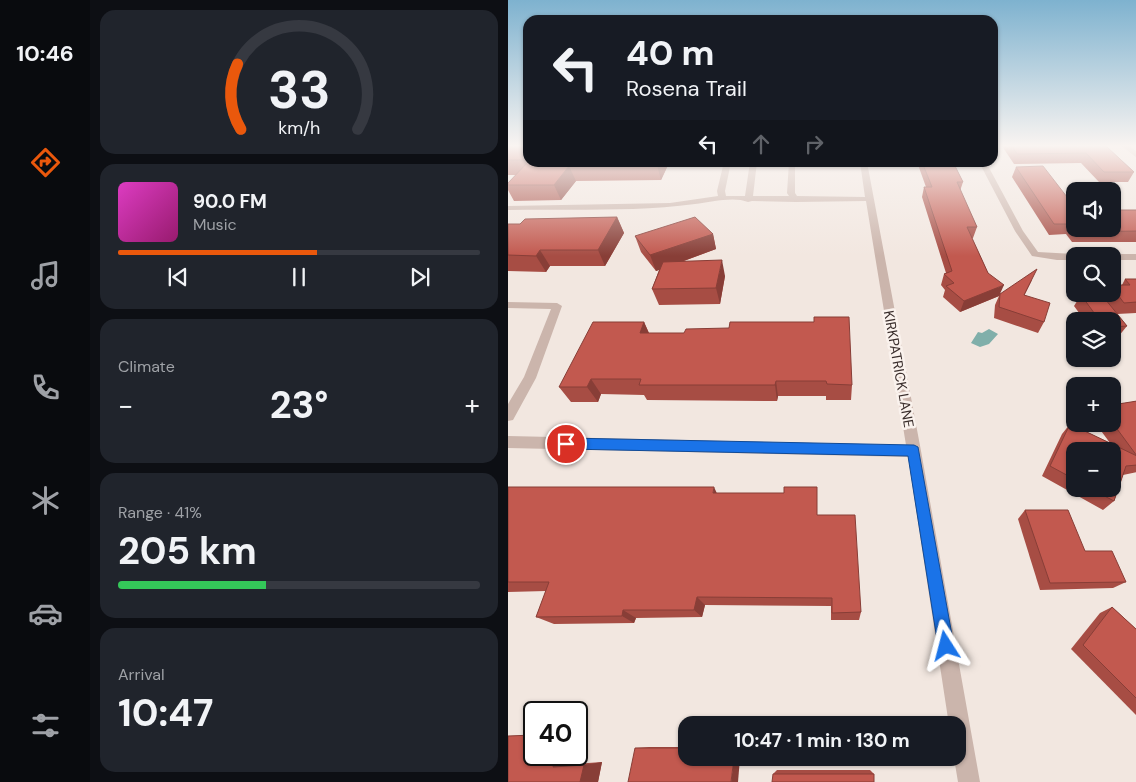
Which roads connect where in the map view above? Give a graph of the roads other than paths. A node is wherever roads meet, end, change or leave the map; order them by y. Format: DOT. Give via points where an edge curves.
graph roads {
  1 [pos="723,182"];
  2 [pos="751,182"];
  3 [pos="791,182"];
  4 [pos="867,182"];
  5 [pos="993,182"];
  6 [pos="722,198"];
  7 [pos="870,199"];
  8 [pos="748,200"];
  9 [pos="796,200"];
  10 [pos="508,208"];
  11 [pos="1066,257"];
  12 [pos="1121,257"];
  13 [pos="1136,257"];
  14 [pos="508,305"];
  15 [pos="508,416"];
  16 [pos="508,442"];
  17 [pos="914,451"];
  18 [pos="969,782"];
  1 -- 6 [label="street"];
  2 -- 8 [label="street"];
  3 -- 9 [label="street" via="791,193"];
  4 -- 7 [label="street, KIRKPATRICK LANE"];
  5 -- 11 [label="street" via="1035,254"];
  6 -- 8 [label="street"];
  6 -- 10 [label="street" via="670,205"];
  7 -- 9 [label="street"];
  7 -- 17 [label="street, KIRKPATRICK LANE"];
  8 -- 9 [label="street"];
  12 -- 13 [label="street"];
  14 -- 15 [label="street" via="557,306 530,378"];
  16 -- 17 [label="street"];
  17 -- 18 [label="street, KIRKPATRICK LANE"];
}
